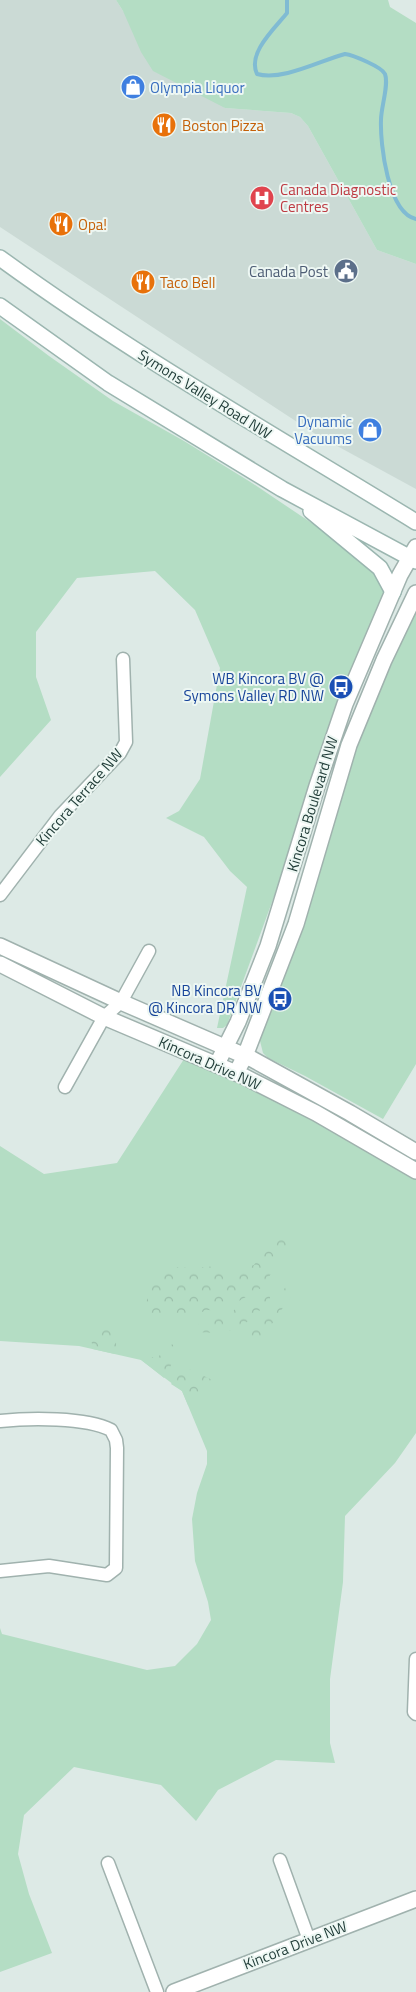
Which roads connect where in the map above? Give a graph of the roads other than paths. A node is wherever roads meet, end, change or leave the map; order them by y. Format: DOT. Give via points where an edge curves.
graph roads {
  1 [pos="0,258"];
  2 [pos="0,306"];
  3 [pos="282,489"];
  4 [pos="416,522"];
  5 [pos="414,555"];
  6 [pos="393,592"];
  7 [pos="416,593"];
  8 [pos="123,659"];
  9 [pos="0,895"];
  10 [pos="0,946"];
  11 [pos="149,951"];
  12 [pos="0,964"];
  13 [pos="121,1002"];
  14 [pos="104,1017"];
  15 [pos="225,1047"];
  16 [pos="245,1056"];
  17 [pos="216,1064"];
  18 [pos="236,1073"];
  19 [pos="66,1087"];
  20 [pos="416,1152"];
  21 [pos="416,1171"];
  22 [pos="0,1422"];
  23 [pos="0,1571"];
  24 [pos="416,1659"];
  25 [pos="416,1714"];
  26 [pos="280,1860"];
  27 [pos="108,1863"];
  28 [pos="416,1899"];
  29 [pos="309,1940"];
  30 [pos="157,1992"];
  31 [pos="174,1992"];
  1 -- 4 [label="street, Symons Valley Road NW" via="66,306 224,407"];
  2 -- 3 [label="street" via="108,383"];
  3 -- 5 [label="street"];
  3 -- 6 [label="street" via="380,568"];
  5 -- 6 [label="street, Kincora Boulevard NW"];
  6 -- 15 [label="street, Kincora Boulevard NW" via="345,704 268,946"];
  7 -- 16 [label="street, Kincora Boulevard NW" via="349,745 296,924"];
  8 -- 9 [label="street, Kincora Terrace NW" via="126,742 120,753 60,816"];
  10 -- 13 [label="street, Kincora Drive NW"];
  11 -- 13 [label="street"];
  12 -- 14 [label="street, Kincora Drive NW"];
  13 -- 14 [label="street"];
  13 -- 15 [label="street, Kincora Drive NW"];
  14 -- 17 [label="street, Kincora Drive NW"];
  14 -- 19 [label="street"];
  15 -- 16 [label="street, Kincora Drive NW"];
  15 -- 17 [label="street, Kincora Boulevard NW"];
  16 -- 18 [label="street, Kincora Boulevard NW"];
  16 -- 20 [label="street, Kincora Drive NW"];
  17 -- 18 [label="street, Kincora Drive NW"];
  18 -- 21 [label="street, Kincora Drive NW" via="316,1113"];
  22 -- 23 [label="street" via="47,1420 99,1426 111,1430 117,1448 116,1568 107,1575 49,1566"];
  24 -- 25 [label="street"];
  26 -- 29 [label="street"];
  27 -- 30 [label="street"];
  28 -- 29 [label="street, Kincora Drive NW"];
  29 -- 31 [label="street, Kincora Drive NW"];
}
